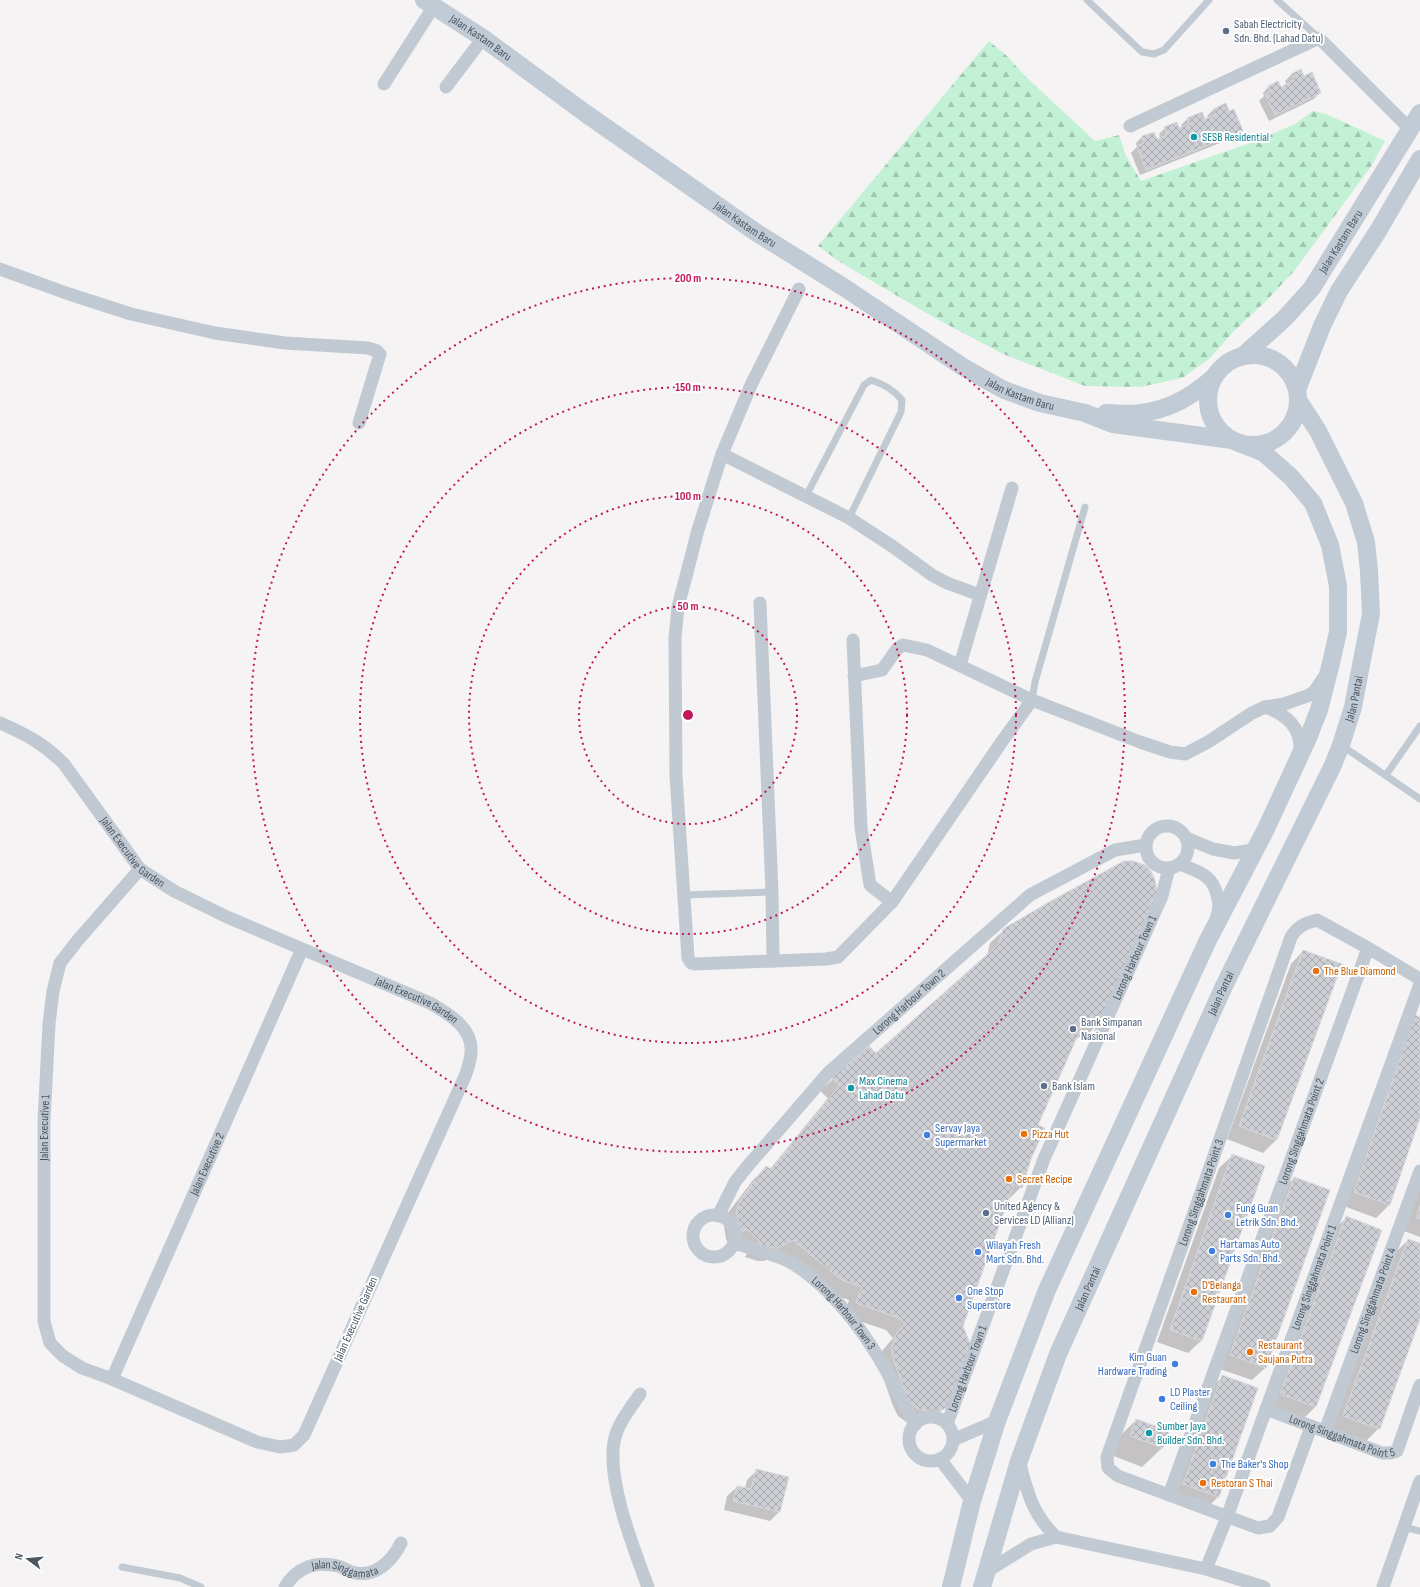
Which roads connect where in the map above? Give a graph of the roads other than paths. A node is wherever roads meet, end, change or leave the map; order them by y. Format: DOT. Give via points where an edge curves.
graph roads {
  1 [pos="1087,0"];
  2 [pos="1209,0"];
  3 [pos="1277,0"];
  4 [pos="429,3"];
  5 [pos="483,38"];
  6 [pos="1319,38"];
  7 [pos="384,84"];
  8 [pos="446,87"];
  9 [pos="1420,113"];
  10 [pos="1130,126"];
  11 [pos="1410,129"];
  12 [pos="1420,159"];
  13 [pos="0,269"];
  14 [pos="799,289"];
  15 [pos="1244,355"];
  16 [pos="1216,375"];
  17 [pos="1298,395"];
  18 [pos="1085,413"];
  19 [pos="359,423"];
  20 [pos="1236,441"];
  21 [pos="722,454"];
  22 [pos="1012,488"];
  23 [pos="806,496"];
  24 [pos="1085,507"];
  25 [pos="849,518"];
  26 [pos="980,595"];
  27 [pos="760,604"];
  28 [pos="853,640"];
  29 [pos="1331,664"];
  30 [pos="960,665"];
  31 [pos="854,676"];
  32 [pos="1032,700"];
  33 [pos="1265,707"];
  34 [pos="0,723"];
  35 [pos="1420,726"];
  36 [pos="1341,745"];
  37 [pos="1296,763"];
  38 [pos="1386,775"];
  39 [pos="1420,799"];
  40 [pos="1265,831"];
  41 [pos="1186,838"];
  42 [pos="1146,845"];
  43 [pos="1175,866"];
  44 [pos="140,869"];
  45 [pos="772,892"];
  46 [pos="685,895"];
  47 [pos="892,902"];
  48 [pos="1208,940"];
  49 [pos="1368,948"];
  50 [pos="302,949"];
  51 [pos="773,961"];
  52 [pos="1420,979"];
  53 [pos="1420,984"];
  54 [pos="1420,1171"];
  55 [pos="718,1216"];
  56 [pos="734,1243"];
  57 [pos="112,1379"];
  58 [pos="1420,1385"];
  59 [pos="640,1394"];
  60 [pos="1266,1409"];
  61 [pos="998,1421"];
  62 [pos="947,1424"];
  63 [pos="915,1425"];
  64 [pos="1311,1427"];
  65 [pos="1325,1431"];
  66 [pos="953,1440"];
  67 [pos="294,1445"];
  68 [pos="940,1459"];
  69 [pos="1019,1461"];
  70 [pos="1420,1481"];
  71 [pos="1169,1495"];
  72 [pos="972,1500"];
  73 [pos="1227,1517"];
  74 [pos="1404,1527"];
  75 [pos="1420,1531"];
  76 [pos="1056,1537"];
  77 [pos="401,1543"];
  78 [pos="122,1567"];
  79 [pos="1206,1570"];
  80 [pos="984,1580"];
  81 [pos="201,1587"];
  82 [pos="285,1587"];
  83 [pos="648,1587"];
  84 [pos="950,1587"];
  85 [pos="1264,1587"];
  86 [pos="1383,1587"];
  1 -- 2 [label="lane" via="1142,52 1154,54 1164,50"];
  3 -- 6 [label="lane"];
  4 -- 5 [label="street, Jalan Kastam Baru"];
  4 -- 7 [label="street"];
  5 -- 8 [label="street"];
  5 -- 18 [label="street, Jalan Kastam Baru" via="754,231 963,367 1004,390"];
  6 -- 10 [label="street"];
  6 -- 11 [label="street"];
  9 -- 11 [label="street, Jalan Kastam Baru"];
  11 -- 15 [label="street, Jalan Kastam Baru" via="1312,288 1285,318"];
  12 -- 17 [label="street, Jalan Kastam Baru" via="1339,291 1322,326"];
  13 -- 19 [label="street" via="131,314 215,333 285,343 377,350 380,354 378,365"];
  14 -- 21 [label="street" via="751,385"];
  15 -- 16 [label="street" via="1228,362"];
  15 -- 17 [label="street" via="1272,358 1283,366 1292,377"];
  16 -- 18 [label="street, Jalan Kastam Baru" via="1197,392 1174,405 1140,413"];
  16 -- 20 [label="street" via="1210,389 1208,404 1212,418 1220,431"];
  17 -- 20 [label="street" via="1296,414 1280,437 1267,443 1253,445"];
  17 -- 36 [label="street, Jalan Pantai" via="1354,503 1366,542 1371,614 1353,707"];
  18 -- 20 [label="street, Jalan Kastam Baru" via="1113,424"];
  20 -- 29 [label="street" via="1264,453 1291,477 1313,503 1330,545 1338,586 1338,632"];
  21 -- 23 [label="street"];
  21 -- 46 [label="street" via="698,530 678,607 675,638 676,776"];
  22 -- 26 [label="street"];
  23 -- 25 [label="street"];
  23 -- 25 [label="lane" via="864,385 872,380 882,384 897,393 902,400 901,412"];
  24 -- 32 [label="lane"];
  25 -- 26 [label="street" via="932,575"];
  26 -- 30 [label="street"];
  27 -- 45 [label="street"];
  28 -- 31 [label="street"];
  29 -- 33 [label="street" via="1314,692 1297,700"];
  29 -- 37 [label="street" via="1314,724"];
  30 -- 31 [label="street" via="927,650 903,645 897,649 882,670"];
  30 -- 32 [label="street"];
  31 -- 47 [label="street" via="861,828 870,885"];
  32 -- 33 [label="street" via="1140,742 1185,754"];
  32 -- 47 [label="street"];
  33 -- 37 [label="street" via="1277,711 1295,727 1300,751"];
  34 -- 44 [label="street, Jalan Executive Garden" via="33,738 64,764"];
  35 -- 38 [label="lane"];
  36 -- 38 [label="lane"];
  36 -- 69 [label="street, Jalan Pantai" via="1224,986 1082,1300 1058,1354"];
  37 -- 40 [label="street"];
  38 -- 39 [label="lane"];
  40 -- 41 [label="street" via="1253,850 1234,853 1213,849"];
  40 -- 48 [label="street"];
  41 -- 42 [label="street" via="1177,828 1163,826 1151,832"];
  41 -- 43 [label="street" via="1188,852"];
  42 -- 43 [label="street" via="1146,853 1155,865 1162,868"];
  42 -- 55 [label="street, Lorong Harbour Town 2" via="1115,850 1030,895 828,1073 746,1168 732,1188"];
  43 -- 48 [label="street" via="1211,879 1216,890 1220,906"];
  43 -- 62 [label="street, Lorong Harbour Town 1" via="1044,1159"];
  44 -- 50 [label="street, Jalan Executive Garden" via="174,892"];
  44 -- 57 [label="street, Jalan Executive 1" via="60,963 49,1024 44,1121 44,1321 50,1343 63,1356 82,1368"];
  45 -- 46 [label="lane"];
  45 -- 51 [label="street"];
  46 -- 51 [label="street" via="688,958 691,962 695,964"];
  47 -- 51 [label="street" via="838,957"];
  48 -- 61 [label="street" via="1047,1290"];
  49 -- 52 [label="street, Lorong Singgahmata Point 3"];
  49 -- 71 [label="street, Lorong Singgahmata Point 2"];
  49 -- 71 [label="street, Lorong Singgahmata Point 3" via="1317,920 1301,925 1291,937 1106,1456 1108,1468 1118,1476"];
  50 -- 57 [label="street, Jalan Executive 2"];
  50 -- 67 [label="street, Jalan Executive Garden" via="430,1003 452,1016 467,1033 471,1051 463,1081 304,1435"];
  53 -- 60 [label="street, Lorong Singgahmata Point 1"];
  54 -- 65 [label="street, Lorong Singgahmata Point 4"];
  55 -- 56 [label="street" via="732,1225"];
  55 -- 56 [label="street" via="709,1216 695,1226 693,1235 698,1251 714,1258 723,1256"];
  56 -- 63 [label="street, Lorong Harbour Town 3" via="786,1261 810,1275 837,1301 864,1333"];
  57 -- 67 [label="street, Jalan Executive 1" via="256,1442 280,1447"];
  58 -- 65 [label="street, Lorong Singgahmata Point 5" via="1397,1450 1382,1453"];
  59 -- 83 [label="street" via="620,1423 612,1458 620,1504"];
  60 -- 64 [label="street, Lorong Singgahmata Point 5"];
  60 -- 73 [label="street, Lorong Singgahmata Point 1"];
  61 -- 66 [label="street"];
  61 -- 72 [label="street"];
  62 -- 63 [label="street" via="934,1418 927,1418"];
  62 -- 66 [label="street"];
  63 -- 68 [label="street" via="909,1439 914,1452 925,1461"];
  64 -- 65 [label="street, Lorong Singgahmata Point 5"];
  64 -- 73 [label="street, Lorong Singgahmata Point 3" via="1278,1517 1270,1526 1258,1528"];
  66 -- 68 [label="street" via="949,1452"];
  68 -- 72 [label="street"];
  69 -- 76 [label="street" via="1036,1513"];
  69 -- 80 [label="street, Jalan Pantai"];
  70 -- 74 [label="street"];
  71 -- 73 [label="street, Lorong Singgahmata Point 3"];
  72 -- 84 [label="street"];
  73 -- 79 [label="street, Lorong Singgahmata Point 1"];
  74 -- 75 [label="lane"];
  74 -- 86 [label="street"];
  76 -- 79 [label="street"];
  76 -- 80 [label="street" via="1031,1544"];
  77 -- 82 [label="street, Jalan Singgamata" via="396,1553 373,1573 352,1572 340,1566 314,1564 303,1568"];
  78 -- 81 [label="lane" via="180,1578"];
  79 -- 85 [label="street"];
}
